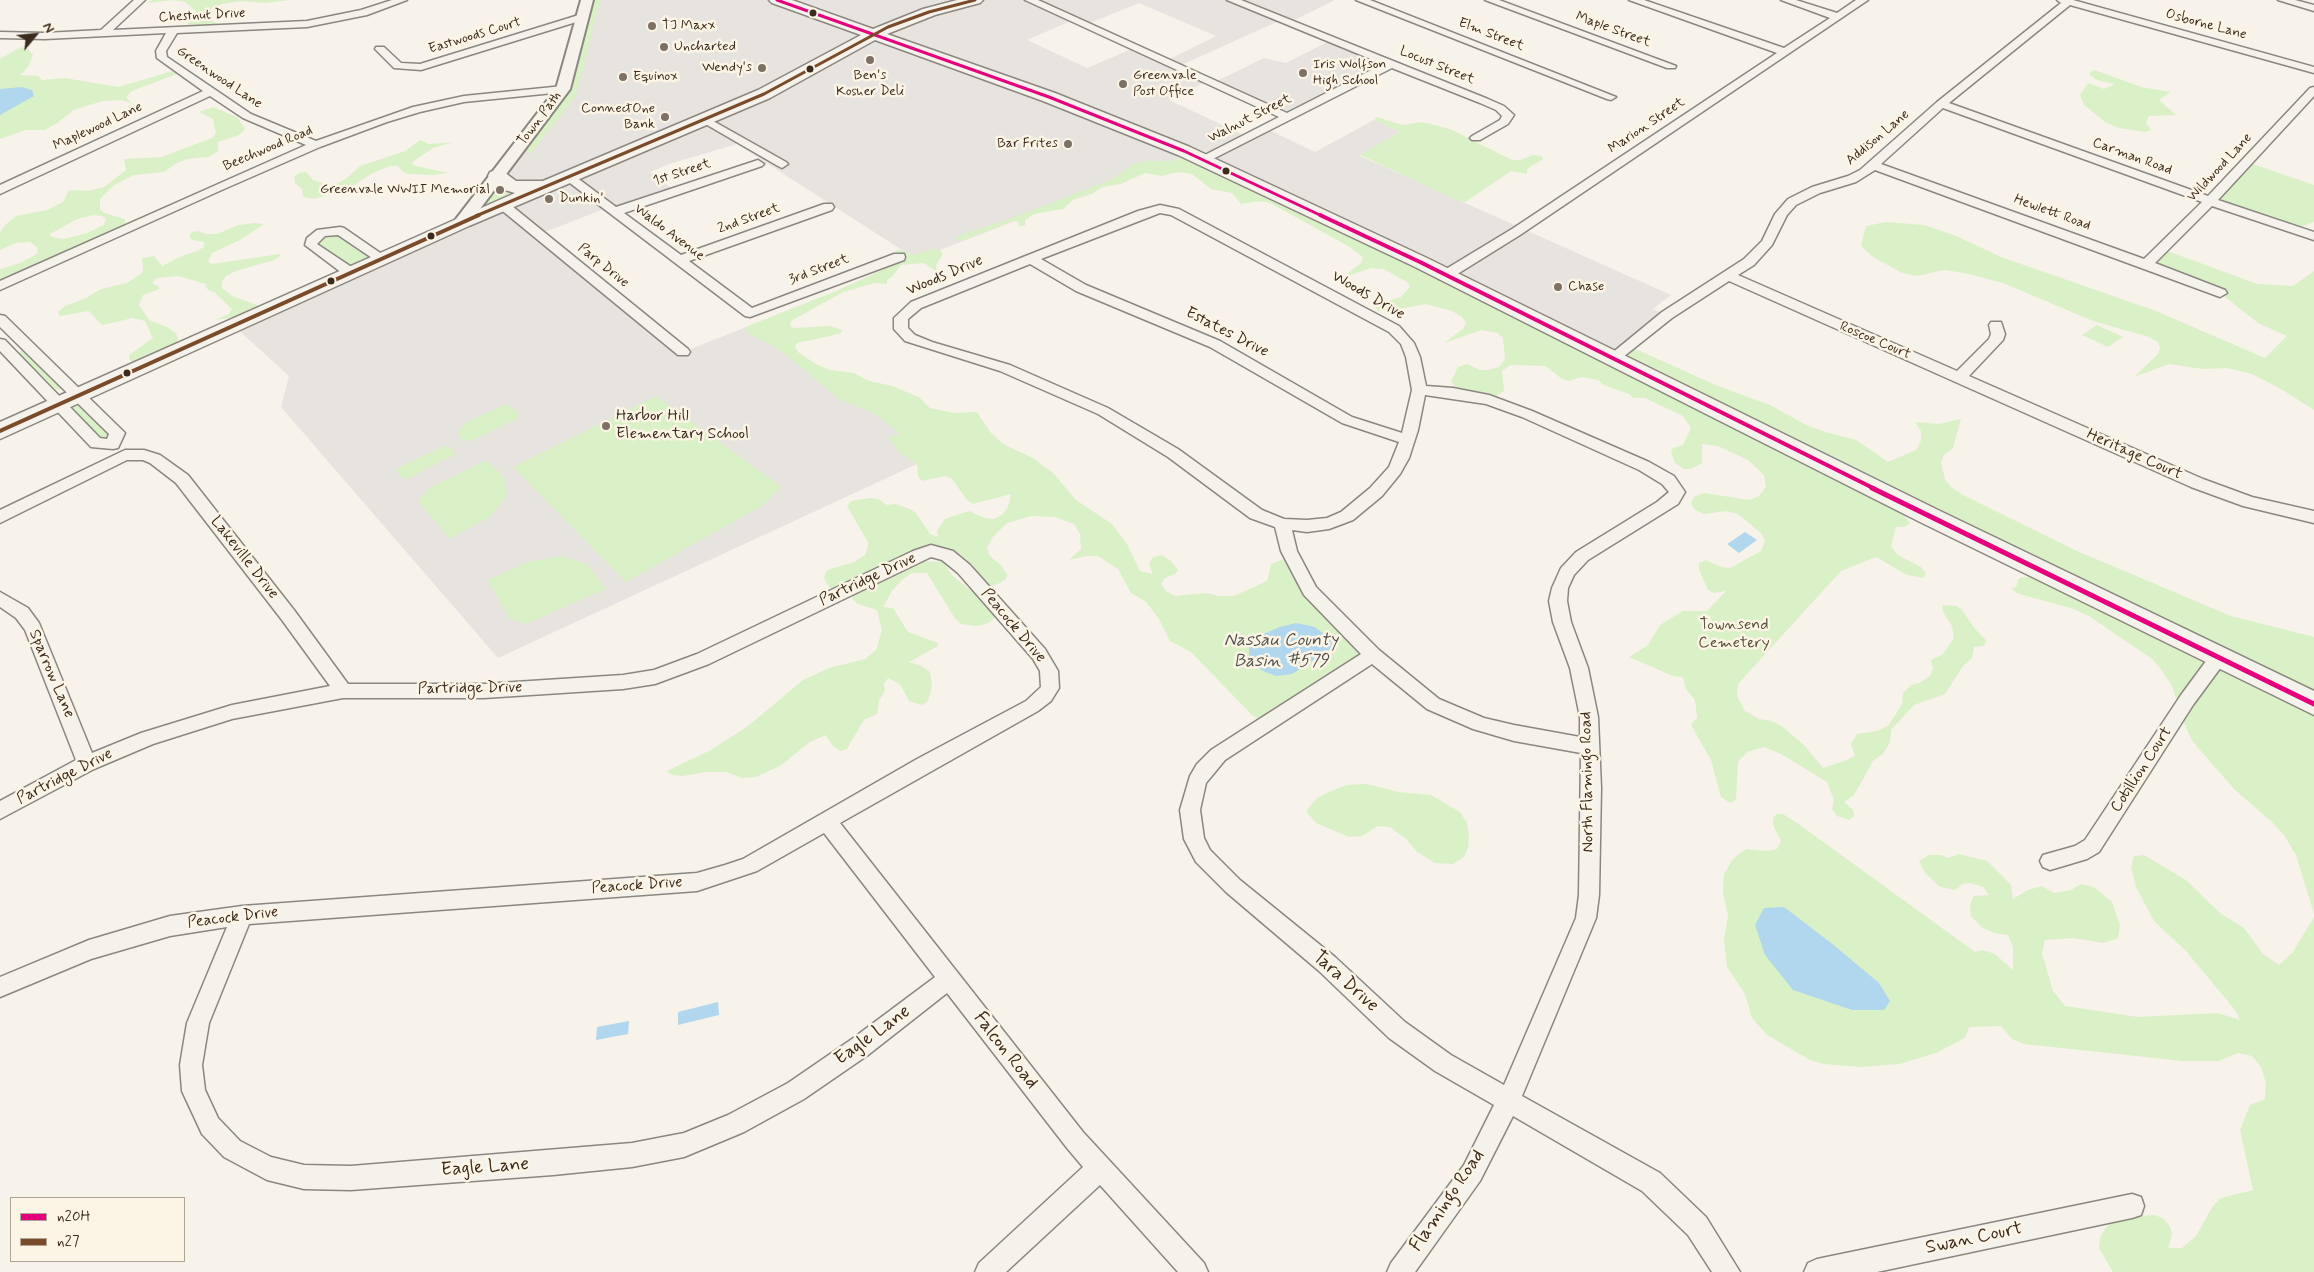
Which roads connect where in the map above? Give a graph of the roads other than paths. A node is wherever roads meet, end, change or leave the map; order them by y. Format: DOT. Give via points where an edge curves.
graph roads {
  1 [pos="140,0"];
  2 [pos="402,0"];
  3 [pos="587,0"];
  4 [pos="777,0"];
  5 [pos="975,0"];
  6 [pos="1030,0"];
  7 [pos="1232,0"];
  8 [pos="1361,0"];
  9 [pos="1490,0"];
  10 [pos="1634,0"];
  11 [pos="1786,0"];
  12 [pos="1863,0"];
  13 [pos="2283,0"];
  14 [pos="2065,1"];
  15 [pos="2314,8"];
  16 [pos="582,17"];
  17 [pos="1838,17"];
  18 [pos="173,31"];
  19 [pos="874,33"];
  20 [pos="103,34"];
  21 [pos="0,35"];
  22 [pos="380,49"];
  23 [pos="1786,52"];
  24 [pos="1391,64"];
  25 [pos="1671,66"];
  26 [pos="2314,70"];
  27 [pos="563,89"];
  28 [pos="2314,90"];
  29 [pos="210,92"];
  30 [pos="1611,97"];
  31 [pos="1941,104"];
  32 [pos="1288,116"];
  33 [pos="706,120"];
  34 [pos="1476,138"];
  35 [pos="316,145"];
  36 [pos="1203,160"];
  37 [pos="758,164"];
  38 [pos="782,164"];
  39 [pos="1872,165"];
  40 [pos="497,176"];
  41 [pos="568,177"];
  42 [pos="550,185"];
  43 [pos="0,190"];
  44 [pos="2210,201"];
  45 [pos="503,204"];
  46 [pos="828,207"];
  47 [pos="616,211"];
  48 [pos="462,222"];
  49 [pos="2314,236"];
  50 [pos="899,257"];
  51 [pos="383,259"];
  52 [pos="1031,259"];
  53 [pos="680,260"];
  54 [pos="2146,265"];
  55 [pos="351,273"];
  56 [pos="1446,275"];
  57 [pos="1729,276"];
  58 [pos="0,286"];
  59 [pos="2220,293"];
  60 [pos="750,313"];
  61 [pos="0,319"];
  62 [pos="1996,325"];
  63 [pos="22,340"];
  64 [pos="1,347"];
  65 [pos="683,352"];
  66 [pos="1613,358"];
  67 [pos="1960,377"];
  68 [pos="1419,390"];
  69 [pos="68,400"];
  70 [pos="0,431"];
  71 [pos="1407,440"];
  72 [pos="119,449"];
  73 [pos="0,517"];
  74 [pos="2314,517"];
  75 [pos="1282,524"];
  76 [pos="935,552"];
  77 [pos="0,598"];
  78 [pos="1373,655"];
  79 [pos="2218,658"];
  80 [pos="343,691"];
  81 [pos="2314,704"];
  82 [pos="1591,747"];
  83 [pos="88,762"];
  84 [pos="0,811"];
  85 [pos="826,821"];
  86 [pos="2050,861"];
  87 [pos="242,915"];
  88 [pos="949,979"];
  89 [pos="0,987"];
  90 [pos="1508,1102"];
  91 [pos="1100,1168"];
  92 [pos="2132,1206"];
  93 [pos="988,1272"];
  94 [pos="1195,1272"];
  95 [pos="1400,1272"];
  96 [pos="1727,1272"];
  97 [pos="1817,1272"];
  1 -- 20 [label="street"];
  2 -- 18 [label="street, Chestnut Drive" via="322,22"];
  3 -- 16 [label="street, Town Path"];
  4 -- 19 [label="main road"];
  5 -- 19 [label="main road" via="918,15"];
  6 -- 32 [label="street"];
  7 -- 24 [label="street, Locust Street"];
  8 -- 30 [label="street, Elm Street"];
  9 -- 25 [label="street, Maple Street"];
  10 -- 23 [label="street"];
  11 -- 17 [label="street"];
  12 -- 17 [label="street, Marion Street"];
  13 -- 15 [label="street"];
  14 -- 26 [label="street, Osborne Lane"];
  14 -- 31 [label="street, Addison Lane"];
  16 -- 22 [label="street, Eastwoods Court" via="421,67 398,66"];
  16 -- 27 [label="street, Town Path"];
  17 -- 23 [label="street, Marion Street"];
  18 -- 20 [label="street, Chestnut Drive"];
  18 -- 29 [label="street, Greenwood Lane" via="163,46 162,58"];
  19 -- 33 [label="main road" via="764,94"];
  19 -- 36 [label="main road" via="1094,114"];
  20 -- 21 [label="street, Chestnut Drive"];
  23 -- 56 [label="street, Marion Street"];
  24 -- 32 [label="street, Walnut Street"];
  24 -- 34 [label="street, Locust Street" via="1492,105 1508,115 1504,122"];
  27 -- 35 [label="street, Beechwood Road" via="432,105"];
  27 -- 40 [label="street, Town Path"];
  28 -- 44 [label="street, Wildwood Lane"];
  29 -- 35 [label="street, Greenwood Lane" via="257,122"];
  29 -- 43 [label="street, Maplewood Lane"];
  31 -- 39 [label="street, Addison Lane"];
  31 -- 44 [label="street, Carman Road"];
  32 -- 36 [label="street, Walnut Street"];
  33 -- 38 [label="street"];
  33 -- 41 [label="main road"];
  35 -- 58 [label="street, Beechwood Road"];
  36 -- 56 [label="main road"];
  37 -- 47 [label="street, 1st Street"];
  39 -- 54 [label="street, Hewlett Road"];
  39 -- 57 [label="street, Addison Lane" via="1852,179 1816,190 1792,202 1781,214 1759,254"];
  40 -- 42 [label="main road" via="505,184 515,187"];
  40 -- 48 [label="street, Town Path"];
  41 -- 42 [label="main road"];
  41 -- 47 [label="street, Waldo Avenue"];
  42 -- 45 [label="main road"];
  44 -- 49 [label="street, Carman Road"];
  44 -- 54 [label="street, Wildwood Lane"];
  45 -- 48 [label="main road"];
  45 -- 65 [label="street, Parp Drive"];
  46 -- 53 [label="street, 2nd Street"];
  47 -- 53 [label="street, Waldo Avenue"];
  48 -- 51 [label="main road"];
  50 -- 60 [label="street, 3rd Street"];
  51 -- 55 [label="main road"];
  51 -- 55 [label="street" via="340,231 321,233 311,240 311,244"];
  52 -- 68 [label="street, Woods Drive" via="1142,214 1169,210 1394,329 1407,343 1413,357"];
  52 -- 71 [label="street, Estates Drive" via="1081,288 1215,344 1347,420"];
  52 -- 75 [label="street, Woods Drive" via="910,308 901,318 901,329 910,338 1005,368 1103,410 1173,453 1233,500"];
  53 -- 60 [label="street, Waldo Avenue"];
  54 -- 59 [label="street, Hewlett Road"];
  55 -- 69 [label="main road"];
  56 -- 66 [label="main road"];
  57 -- 66 [label="street, Addison Lane" via="1667,315"];
  57 -- 67 [label="street, Roscoe Court"];
  61 -- 63 [label="street"];
  62 -- 67 [label="street" via="1996,340"];
  63 -- 64 [label="street"];
  63 -- 69 [label="street"];
  64 -- 69 [label="street"];
  66 -- 79 [label="main road"];
  67 -- 74 [label="street, Heritage Court" via="2197,483 2249,502"];
  68 -- 71 [label="street, Woods Drive"];
  68 -- 82 [label="street, North Flamingo Road" via="1503,404 1644,466 1668,480 1677,492 1672,500 1582,556 1567,572 1560,588 1558,601 1562,622 1586,694"];
  69 -- 70 [label="main road"];
  69 -- 72 [label="street, Lakeville Drive" via="96,443"];
  69 -- 72 [label="street" via="117,432"];
  71 -- 75 [label="street, Woods Drive" via="1395,470 1355,511 1329,523 1307,526"];
  72 -- 73 [label="street"];
  72 -- 80 [label="street, Lakeville Drive" via="155,459 182,479"];
  75 -- 78 [label="street" via="1290,551 1310,591"];
  76 -- 80 [label="street, Partridge Drive" via="919,555 703,659 655,676 622,682 484,691"];
  76 -- 85 [label="street, Peacock Drive" via="948,555 957,562 1038,654 1049,671 1050,688 1032,706"];
  77 -- 83 [label="street, Sparrow Lane" via="22,613 33,628"];
  78 -- 82 [label="street" via="1433,704 1459,716 1514,733"];
  78 -- 90 [label="street, Tara Drive" via="1218,755 1197,782 1190,810 1194,839 1203,856 1233,886 1327,964 1397,1030 1443,1063"];
  79 -- 81 [label="main road"];
  79 -- 86 [label="street, Cotillion Court" via="2092,846 2080,853"];
  80 -- 83 [label="street, Partridge Drive" via="198,721"];
  82 -- 90 [label="street, North Flamingo Road" via="1586,918"];
  83 -- 84 [label="street, Partridge Drive"];
  85 -- 87 [label="street, Peacock Drive" via="750,865 698,882"];
  85 -- 88 [label="street, Falcon Road"];
  87 -- 88 [label="street, Eagle Lane" via="198,1023 191,1065 194,1091 210,1126 232,1149 267,1168 304,1177 351,1178 553,1163 632,1155 684,1145 736,1124 796,1091"];
  87 -- 89 [label="street, Peacock Drive" via="170,926 89,950"];
  88 -- 91 [label="street, Falcon Road"];
  90 -- 95 [label="street, Flamingo Road" via="1472,1173"];
  90 -- 96 [label="street, Tara Drive" via="1651,1182 1697,1226"];
  91 -- 93 [label="street"];
  91 -- 94 [label="street, Falcon Road"];
  92 -- 97 [label="street, Swan Court"];
}
